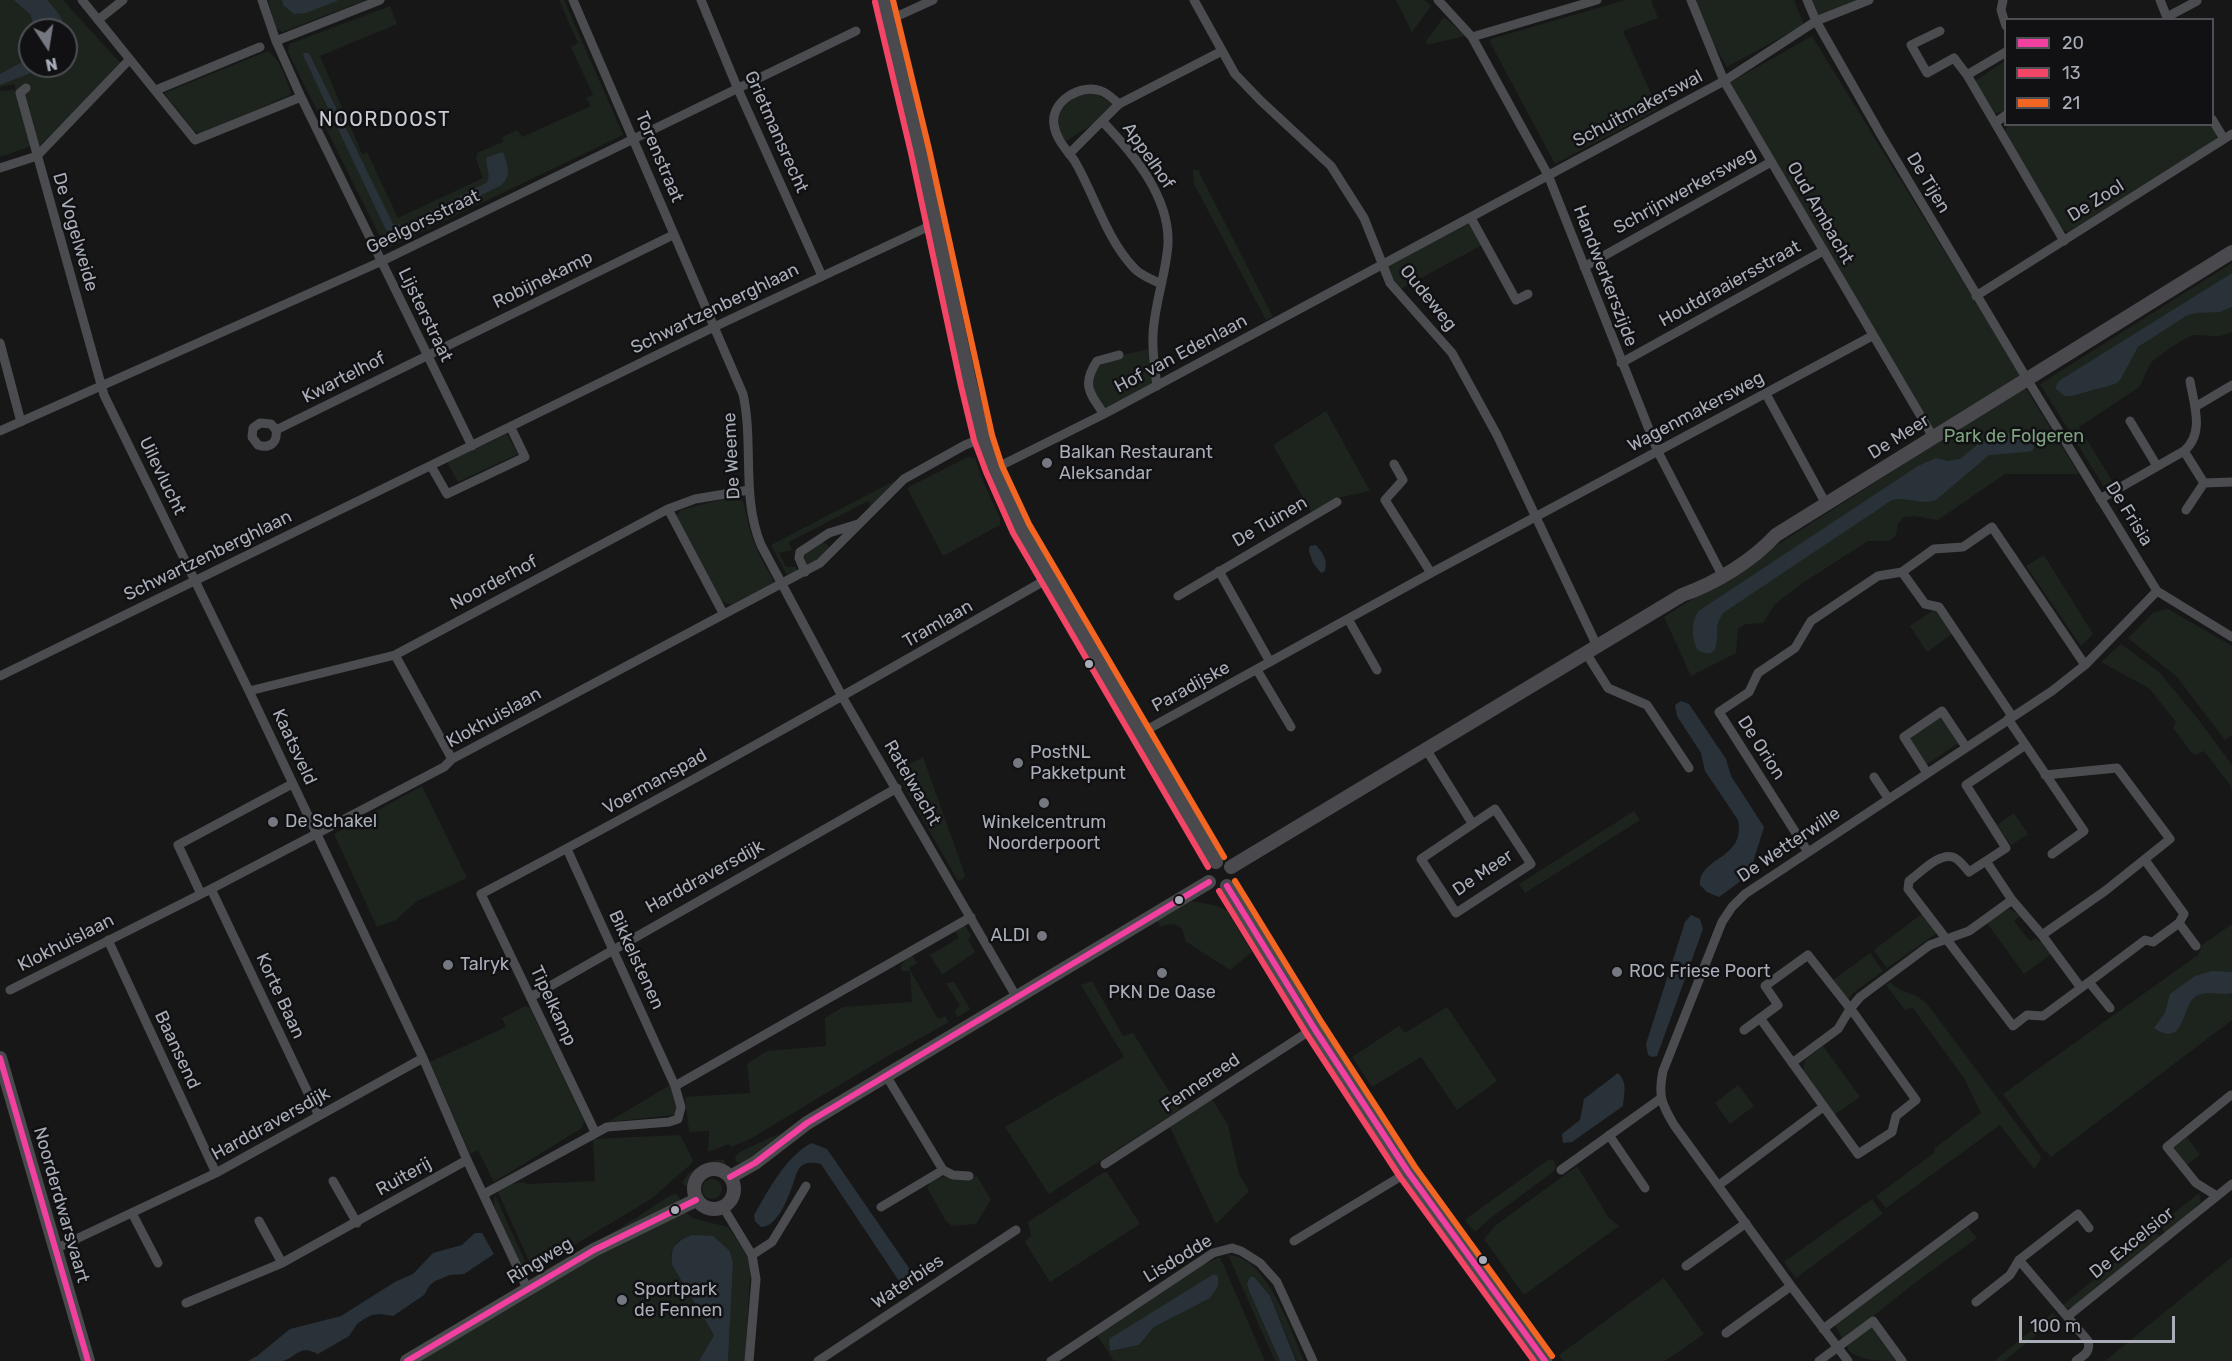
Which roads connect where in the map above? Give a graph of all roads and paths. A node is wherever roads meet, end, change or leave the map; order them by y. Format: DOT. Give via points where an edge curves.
graph roads {
  1 [pos="82,0"];
  2 [pos="123,0"];
  3 [pos="262,0"];
  4 [pos="380,0"];
  5 [pos="573,0"];
  6 [pos="701,0"];
  7 [pos="884,0"];
  8 [pos="933,0"];
  9 [pos="1194,0"];
  10 [pos="1438,0"];
  11 [pos="1597,0"];
  12 [pos="1691,0"];
  13 [pos="1807,0"];
  14 [pos="1869,0"];
  15 [pos="2003,0"];
  16 [pos="2160,0"];
  17 [pos="2197,1"];
  18 [pos="2167,18"];
  19 [pos="98,20"];
  20 [pos="889,20"];
  21 [pos="2004,20"];
  22 [pos="1816,21"];
  23 [pos="855,31"];
  24 [pos="1940,31"];
  25 [pos="1472,37"];
  26 [pos="276,41"];
  27 [pos="260,47"];
  28 [pos="1222,51"];
  29 [pos="2004,53"];
  30 [pos="129,60"];
  31 [pos="1967,75"];
  32 [pos="1724,81"];
  33 [pos="738,87"];
  34 [pos="26,88"];
  35 [pos="156,90"];
  36 [pos="301,97"];
  37 [pos="1119,104"];
  38 [pos="2004,116"];
  39 [pos="1102,121"];
  40 [pos="2214,121"];
  41 [pos="1995,123"];
  42 [pos="2228,137"];
  43 [pos="633,139"];
  44 [pos="1069,154"];
  45 [pos="37,156"];
  46 [pos="1771,162"];
  47 [pos="0,168"];
  48 [pos="1548,175"];
  49 [pos="1471,218"];
  50 [pos="936,223"];
  51 [pos="673,235"];
  52 [pos="2064,241"];
  53 [pos="1823,251"];
  54 [pos="2232,252"];
  55 [pos="380,262"];
  56 [pos="1382,265"];
  57 [pos="1584,267"];
  58 [pos="822,276"];
  59 [pos="1161,284"];
  60 [pos="1528,294"];
  61 [pos="1977,296"];
  62 [pos="714,327"];
  63 [pos="1872,336"];
  64 [pos="0,344"];
  65 [pos="426,355"];
  66 [pos="1119,355"];
  67 [pos="1621,363"];
  68 [pos="2027,379"];
  69 [pos="2190,381"];
  70 [pos="2232,384"];
  71 [pos="102,386"];
  72 [pos="1157,386"];
  73 [pos="1766,394"];
  74 [pos="2195,407"];
  75 [pos="1104,414"];
  76 [pos="2130,421"];
  77 [pos="21,422"];
  78 [pos="511,428"];
  79 [pos="276,430"];
  80 [pos="0,431"];
  81 [pos="1933,437"];
  82 [pos="983,438"];
  83 [pos="472,446"];
  84 [pos="2184,451"];
  85 [pos="1658,452"];
  86 [pos="1394,464"];
  87 [pos="431,466"];
  88 [pos="2157,466"];
  89 [pos="994,469"];
  90 [pos="2232,482"];
  91 [pos="2204,483"];
  92 [pos="749,490"];
  93 [pos="2100,499"];
  94 [pos="1337,502"];
  95 [pos="1826,504"];
  96 [pos="668,509"];
  97 [pos="2186,510"];
  98 [pos="1536,518"];
  99 [pos="861,523"];
  100 [pos="1219,571"];
  101 [pos="805,572"];
  102 [pos="1902,572"];
  103 [pos="1431,573"];
  104 [pos="1722,575"];
  105 [pos="1049,578"];
  106 [pos="196,580"];
  107 [pos="783,583"];
  108 [pos="2157,591"];
  109 [pos="1178,596"];
  110 [pos="723,613"];
  111 [pos="1348,619"];
  112 [pos="2232,637"];
  113 [pos="1592,650"];
  114 [pos="395,655"];
  115 [pos="1270,662"];
  116 [pos="2085,665"];
  117 [pos="1257,670"];
  118 [pos="1377,670"];
  119 [pos="0,676"];
  120 [pos="249,691"];
  121 [pos="843,698"];
  122 [pos="2010,718"];
  123 [pos="1291,727"];
  124 [pos="1141,733"];
  125 [pos="2024,746"];
  126 [pos="1966,747"];
  127 [pos="1426,749"];
  128 [pos="452,759"];
  129 [pos="1689,768"];
  130 [pos="1927,773"];
  131 [pos="2045,775"];
  132 [pos="1874,777"];
  133 [pos="292,784"];
  134 [pos="897,788"];
  135 [pos="1888,798"];
  136 [pos="1472,823"];
  137 [pos="318,835"];
  138 [pos="567,849"];
  139 [pos="1808,852"];
  140 [pos="2052,854"];
  141 [pos="2145,860"];
  142 [pos="1986,861"];
  143 [pos="1216,862"];
  144 [pos="1231,867"];
  145 [pos="1209,882"];
  146 [pos="1227,886"];
  147 [pos="211,889"];
  148 [pos="201,894"];
  149 [pos="482,894"];
  150 [pos="2012,900"];
  151 [pos="971,917"];
  152 [pos="2179,923"];
  153 [pos="2042,935"];
  154 [pos="1945,939"];
  155 [pos="108,940"];
  156 [pos="2196,946"];
  157 [pos="613,948"];
  158 [pos="2085,985"];
  159 [pos="10,990"];
  160 [pos="531,997"];
  161 [pos="1017,998"];
  162 [pos="2110,1008"];
  163 [pos="1850,1009"];
  164 [pos="1761,1018"];
  165 [pos="1314,1028"];
  166 [pos="1744,1030"];
  167 [pos="0,1058"];
  168 [pos="423,1058"];
  169 [pos="1792,1063"];
  170 [pos="887,1077"];
  171 [pos="675,1086"];
  172 [pos="2232,1095"];
  173 [pos="1660,1099"];
  174 [pos="1823,1107"];
  175 [pos="319,1116"];
  176 [pos="595,1132"];
  177 [pos="1609,1136"];
  178 [pos="467,1160"];
  179 [pos="1106,1164"];
  180 [pos="943,1170"];
  181 [pos="1561,1170"];
  182 [pos="1408,1172"];
  183 [pos="216,1173"];
  184 [pos="969,1176"];
  185 [pos="730,1177"];
  186 [pos="333,1181"];
  187 [pos="2232,1184"];
  188 [pos="1719,1185"];
  189 [pos="806,1186"];
  190 [pos="1645,1188"];
  191 [pos="484,1194"];
  192 [pos="2217,1196"];
  193 [pos="696,1200"];
  194 [pos="723,1207"];
  195 [pos="881,1207"];
  196 [pos="132,1213"];
  197 [pos="1974,1216"];
  198 [pos="259,1221"];
  199 [pos="357,1223"];
  200 [pos="1746,1223"];
  201 [pos="2089,1228"];
  202 [pos="1016,1230"];
  203 [pos="1294,1241"];
  204 [pos="55,1249"];
  205 [pos="752,1255"];
  206 [pos="2019,1260"];
  207 [pos="158,1263"];
  208 [pos="282,1263"];
  209 [pos="1686,1266"];
  210 [pos="1791,1286"];
  211 [pos="528,1290"];
  212 [pos="1976,1302"];
  213 [pos="186,1303"];
  214 [pos="2068,1316"];
  215 [pos="1823,1329"];
  216 [pos="1726,1333"];
  217 [pos="1837,1347"];
  218 [pos="88,1361"];
  219 [pos="407,1361"];
  220 [pos="749,1361"];
  221 [pos="818,1361"];
  222 [pos="1051,1361"];
  223 [pos="1314,1361"];
  224 [pos="1545,1361"];
  225 [pos="1819,1361"];
  226 [pos="1848,1361"];
  227 [pos="1902,1361"];
  228 [pos="2076,1361"];
  1 -- 19 [label="street"];
  2 -- 19 [label="street"];
  3 -- 26 [label="street, Lijsterstraat"];
  4 -- 26 [label="street"];
  5 -- 43 [label="street, Torenstraat"];
  6 -- 33 [label="street, Grietmansrecht"];
  7 -- 20 [label="street"];
  8 -- 20 [label="street"];
  9 -- 28 [label="street, Oudeweg"];
  10 -- 25 [label="street, Handwerkerszijde"];
  11 -- 25 [label="street"];
  12 -- 32 [label="street, Oud Ambacht"];
  13 -- 22 [label="street, De Tijen"];
  14 -- 22 [label="street, Schuitmakerswal"];
  15 -- 21 [label="street"];
  16 -- 18 [label="street"];
  17 -- 18 [label="street"];
  19 -- 30 [label="street"];
  20 -- 50 [label="street"];
  22 -- 32 [label="street, Schuitmakerswal"];
  22 -- 61 [label="street, De Tijen"];
  23 -- 33 [label="street, Geelgorsstraat"];
  24 -- 31 [label="street" via="1911,45 1927,73 1954,58"];
  25 -- 48 [label="street, Handwerkerszijde"];
  26 -- 36 [label="street, Lijsterstraat"];
  27 -- 35 [label="street"];
  28 -- 37 [label="street, Appelhof"];
  28 -- 56 [label="street, Oudeweg" via="1235,74 1331,166 1364,218"];
  29 -- 31 [label="street"];
  30 -- 35 [label="street"];
  30 -- 45 [label="street"];
  31 -- 41 [label="street"];
  32 -- 46 [label="street, Oud Ambacht"];
  32 -- 48 [label="street, Schuitmakerswal"];
  33 -- 43 [label="street, Geelgorsstraat"];
  33 -- 58 [label="street, Grietmansrecht"];
  34 -- 45 [label="street, De Vogelweide" via="20,93"];
  35 -- 36 [label="street" via="195,140"];
  36 -- 55 [label="street, Lijsterstraat"];
  37 -- 39 [label="street, Appelhof"];
  37 -- 44 [label="street, Appelhof" via="1101,90 1086,89 1059,103 1054,124"];
  38 -- 41 [label="street"];
  39 -- 44 [label="street, Appelhof"];
  39 -- 59 [label="street, Appelhof" via="1147,177 1162,206 1168,243"];
  40 -- 42 [label="street"];
  41 -- 52 [label="street"];
  42 -- 52 [label="street, De Zool"];
  43 -- 51 [label="street, Torenstraat"];
  43 -- 55 [label="street, Geelgorsstraat"];
  44 -- 59 [label="street, Appelhof" via="1127,259 1141,274"];
  45 -- 47 [label="street"];
  45 -- 71 [label="street, De Vogelweide"];
  46 -- 53 [label="street, Oud Ambacht"];
  46 -- 57 [label="street, Schrijnwerkersweg"];
  48 -- 49 [label="street, Schuitmakerswal"];
  48 -- 57 [label="street, Handwerkerszijde"];
  49 -- 56 [label="street, Schuitmakerswal"];
  49 -- 60 [label="street" via="1516,300"];
  50 -- 58 [label="street, Schwartzenberghlaan"];
  50 -- 82 [label="street"];
  51 -- 62 [label="street, Torenstraat"];
  51 -- 65 [label="street, Robijnekamp"];
  52 -- 61 [label="street, De Zool"];
  53 -- 63 [label="street, Oud Ambacht"];
  53 -- 67 [label="street, Houtdraaiersstraat"];
  54 -- 68 [label="street, De Meer"];
  55 -- 65 [label="street, Lijsterstraat"];
  55 -- 71 [label="street, Geelgorsstraat"];
  56 -- 72 [label="street, Hof van Edenlaan"];
  56 -- 98 [label="street, Oudeweg" via="1390,283 1452,353"];
  57 -- 67 [label="street, Handwerkerszijde"];
  58 -- 62 [label="street, Schwartzenberghlaan"];
  59 -- 72 [label="street, Appelhof" via="1153,333"];
  61 -- 68 [label="street, De Tijen"];
  62 -- 78 [label="street, Schwartzenberghlaan"];
  62 -- 92 [label="street, De Weeme" via="743,394"];
  63 -- 73 [label="street, Wagenmakersweg"];
  63 -- 81 [label="street, Oud Ambacht"];
  64 -- 77 [label="street"];
  65 -- 79 [label="street, Kwartelhof"];
  65 -- 83 [label="street, Lijsterstraat"];
  66 -- 75 [label="street" via="1097,362 1088,377 1088,390"];
  67 -- 85 [label="street, Handwerkerszijde"];
  68 -- 81 [label="street, De Meer"];
  68 -- 93 [label="street, De Frisia"];
  69 -- 74 [label="street"];
  70 -- 74 [label="street"];
  71 -- 77 [label="street, Geelgorsstraat"];
  71 -- 106 [label="street, Uilevlucht"];
  72 -- 75 [label="street, Hof van Edenlaan"];
  73 -- 85 [label="street, Wagenmakersweg"];
  73 -- 95 [label="street"];
  74 -- 84 [label="street" via="2197,432 2194,443"];
  75 -- 89 [label="street, Hof van Edenlaan"];
  76 -- 88 [label="street"];
  77 -- 80 [label="street, Geelgorsstraat"];
  78 -- 83 [label="street, Schwartzenberghlaan"];
  78 -- 87 [label="street" via="525,457 447,494"];
  81 -- 95 [label="street, De Meer"];
  82 -- 89 [label="street"];
  82 -- 99 [label="street, Klokhuislaan" via="911,474"];
  83 -- 87 [label="street, Schwartzenberghlaan"];
  84 -- 88 [label="street"];
  84 -- 91 [label="street"];
  85 -- 98 [label="street, Wagenmakersweg"];
  85 -- 104 [label="street, Handwerkerszijde"];
  86 -- 103 [label="street" via="1403,480 1385,500"];
  87 -- 106 [label="street, Schwartzenberghlaan"];
  88 -- 93 [label="street"];
  89 -- 105 [label="street"];
  90 -- 91 [label="street"];
  91 -- 97 [label="street"];
  92 -- 96 [label="street, Noorderhof" via="696,499"];
  92 -- 107 [label="street, De Weeme" via="757,534"];
  93 -- 108 [label="street, De Frisia"];
  94 -- 100 [label="street, De Tuinen"];
  95 -- 104 [label="street, De Meer"];
  96 -- 110 [label="street"];
  96 -- 114 [label="street, Noorderhof"];
  98 -- 103 [label="street, Paradijske"];
  98 -- 113 [label="street, Oudeweg"];
  99 -- 101 [label="street, Klokhuislaan" via="825,559"];
  99 -- 101 [label="street, Klokhuislaan" via="829,533 800,552 798,558"];
  100 -- 109 [label="street, De Tuinen"];
  100 -- 115 [label="street"];
  101 -- 107 [label="street, Klokhuislaan"];
  102 -- 116 [label="street, De Orion" via="1934,549 1963,547 1992,527"];
  102 -- 122 [label="street" via="1925,604 1939,607"];
  102 -- 139 [label="street, De Orion" via="1878,576 1810,621 1795,648 1758,673 1749,692 1719,712"];
  103 -- 111 [label="street, Paradijske"];
  104 -- 113 [label="street, De Meer"];
  105 -- 121 [label="street, Tramlaan"];
  105 -- 124 [label="street"];
  106 -- 119 [label="street, Schwartzenberghlaan"];
  106 -- 120 [label="street, Kaatsveld"];
  107 -- 110 [label="street, Klokhuislaan"];
  107 -- 121 [label="street, Ratelwacht"];
  108 -- 112 [label="street, De Frisia"];
  108 -- 116 [label="street, De Wetterwille"];
  110 -- 128 [label="street, Klokhuislaan"];
  111 -- 115 [label="street, Paradijske"];
  111 -- 118 [label="street"];
  113 -- 127 [label="street, De Meer"];
  113 -- 129 [label="street" via="1608,688 1647,705"];
  114 -- 120 [label="street, Noorderhof"];
  114 -- 128 [label="street"];
  115 -- 117 [label="street, Paradijske"];
  116 -- 122 [label="street, De Wetterwille"];
  117 -- 123 [label="street, Paradijske"];
  117 -- 124 [label="street, Paradijske"];
  120 -- 133 [label="street, Kaatsveld"];
  121 -- 134 [label="street, Ratelwacht"];
  121 -- 138 [label="street, Voermanspad"];
  122 -- 125 [label="street"];
  122 -- 126 [label="street, De Wetterwille"];
  124 -- 143 [label="street"];
  125 -- 131 [label="street"];
  125 -- 142 [label="street" via="1966,785 2006,848"];
  126 -- 130 [label="street, De Wetterwille"];
  126 -- 130 [label="street" via="1942,711 1904,737"];
  127 -- 136 [label="street"];
  127 -- 144 [label="street, De Meer"];
  128 -- 137 [label="street, Klokhuislaan" via="444,767"];
  130 -- 135 [label="street, De Wetterwille"];
  131 -- 140 [label="street" via="2084,831"];
  131 -- 141 [label="street" via="2117,768 2170,839"];
  132 -- 135 [label="street"];
  133 -- 137 [label="street, Kaatsveld"];
  133 -- 148 [label="street" via="178,845"];
  134 -- 151 [label="street, Ratelwacht"];
  134 -- 157 [label="street, Harddraversdijk"];
  135 -- 139 [label="street, De Wetterwille"];
  136 -- 136 [label="street, De Meer" via="1495,809 1531,864 1456,913 1421,859"];
  137 -- 147 [label="street, Klokhuislaan"];
  137 -- 168 [label="street, Kaatsveld"];
  138 -- 149 [label="street, Voermanspad"];
  138 -- 157 [label="street, Bikkelstenen"];
  139 -- 173 [label="street, De Wetterwille" via="1745,894 1722,922 1664,1071"];
  141 -- 152 [label="street" via="2184,914"];
  141 -- 153 [label="street"];
  142 -- 150 [label="street"];
  142 -- 154 [label="street" via="1969,872 1948,855 1909,881 1908,889"];
  143 -- 144 [label="street"];
  143 -- 145 [label="street" via="1208,870"];
  144 -- 146 [label="street" via="1234,874"];
  145 -- 146 [label="street" via="1214,887"];
  145 -- 161 [label="street"];
  146 -- 165 [label="street"];
  147 -- 148 [label="street, Klokhuislaan"];
  147 -- 175 [label="street, Korte Baan"];
  148 -- 155 [label="street, Klokhuislaan"];
  149 -- 160 [label="street, Tipelkamp"];
  150 -- 153 [label="street"];
  150 -- 154 [label="street" via="1969,932"];
  151 -- 161 [label="street, Ratelwacht"];
  151 -- 171 [label="street"];
  152 -- 156 [label="street"];
  152 -- 158 [label="street" via="2153,942 2145,940"];
  153 -- 158 [label="street"];
  154 -- 158 [label="street" via="2013,1026 2027,1015 2043,1016"];
  154 -- 163 [label="street" via="1930,945 1860,997"];
  155 -- 159 [label="street, Klokhuislaan"];
  155 -- 183 [label="street, Baansend"];
  157 -- 160 [label="street, Harddraversdijk"];
  157 -- 171 [label="street, Bikkelstenen"];
  158 -- 162 [label="street"];
  160 -- 176 [label="street, Tipelkamp"];
  161 -- 170 [label="street"];
  163 -- 164 [label="street" via="1808,955 1765,986 1778,1005"];
  163 -- 169 [label="street" via="1838,1029"];
  163 -- 174 [label="street" via="1916,1100 1896,1116 1892,1132 1858,1154"];
  164 -- 166 [label="street"];
  164 -- 169 [label="street"];
  165 -- 179 [label="street, Fennereed"];
  165 -- 182 [label="street"];
  167 -- 204 [label="street, Noorderdwarsvaart"];
  168 -- 175 [label="street, Harddraversdijk"];
  168 -- 178 [label="street, Kaatsveld"];
  169 -- 174 [label="street"];
  170 -- 180 [label="street"];
  170 -- 185 [label="street" via="807,1123"];
  171 -- 176 [label="street, Bikkelstenen" via="681,1107 678,1119 615,1125"];
  172 -- 192 [label="street" via="2167,1147 2196,1184"];
  173 -- 177 [label="street"];
  173 -- 188 [label="street" via="1674,1125"];
  174 -- 188 [label="street"];
  175 -- 183 [label="street, Harddraversdijk"];
  176 -- 191 [label="street"];
  177 -- 181 [label="street"];
  177 -- 190 [label="street"];
  178 -- 191 [label="street, Kaatsveld"];
  178 -- 199 [label="street, Ruiterij"];
  180 -- 184 [label="street"];
  180 -- 195 [label="street"];
  182 -- 203 [label="street"];
  182 -- 224 [label="street"];
  183 -- 196 [label="street, Harddraversdijk"];
  185 -- 193 [label="street" via="716,1170 701,1174 694,1184"];
  185 -- 194 [label="street" via="734,1190"];
  186 -- 199 [label="street"];
  187 -- 192 [label="street, De Excelsior"];
  188 -- 200 [label="street"];
  189 -- 205 [label="street" via="772,1242"];
  191 -- 211 [label="street, Kaatsveld"];
  192 -- 214 [label="street, De Excelsior"];
  193 -- 194 [label="street" via="710,1209"];
  193 -- 211 [label="street, Ringweg" via="613,1239"];
  194 -- 205 [label="street"];
  196 -- 204 [label="street, Harddraversdijk"];
  196 -- 207 [label="street"];
  197 -- 215 [label="street"];
  198 -- 208 [label="street"];
  199 -- 208 [label="street, Ruiterij"];
  200 -- 209 [label="street"];
  200 -- 210 [label="street"];
  201 -- 206 [label="street" via="2078,1214"];
  202 -- 221 [label="street, Waterbies"];
  204 -- 218 [label="street, Noorderdwarsvaart"];
  205 -- 220 [label="street" via="756,1279"];
  206 -- 212 [label="street" via="2010,1275"];
  206 -- 214 [label="street"];
  208 -- 213 [label="street, Ruiterij"];
  210 -- 215 [label="street"];
  210 -- 216 [label="street"];
  211 -- 219 [label="street, Ringweg"];
  214 -- 228 [label="street" via="2089,1346"];
  215 -- 217 [label="street"];
  217 -- 225 [label="street"];
  217 -- 226 [label="street"];
  217 -- 227 [label="street" via="1873,1321"];
  222 -- 223 [label="street, Lisdodde" via="1213,1253 1232,1248 1260,1263 1277,1282"];
}
